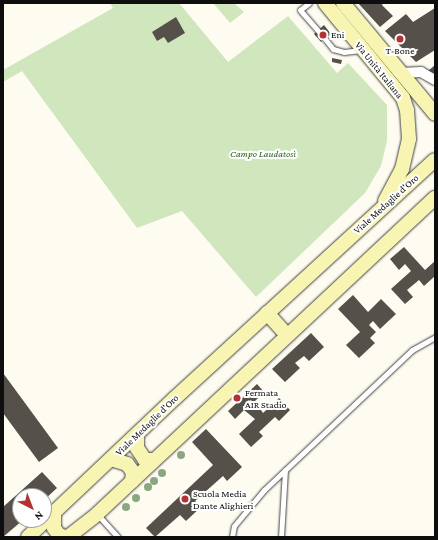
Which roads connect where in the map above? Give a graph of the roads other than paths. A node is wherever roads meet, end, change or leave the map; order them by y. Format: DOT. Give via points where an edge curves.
graph roads {
  1 [pos="309,3"];
  2 [pos="325,3"];
  3 [pos="343,3"];
  4 [pos="318,31"];
  5 [pos="325,39"];
  6 [pos="364,50"];
  7 [pos="401,73"];
  8 [pos="435,80"];
  9 [pos="435,114"];
  10 [pos="435,160"];
  11 [pos="435,198"];
  12 [pos="379,211"];
  13 [pos="266,314"];
  14 [pos="287,335"];
  15 [pos="435,337"];
  16 [pos="137,434"];
  17 [pos="111,459"];
  18 [pos="154,460"];
  19 [pos="285,470"];
  20 [pos="132,481"];
  21 [pos="54,513"];
  22 [pos="97,514"];
  23 [pos="28,537"];
  24 [pos="65,537"];
  25 [pos="68,537"];
  26 [pos="118,537"];
  27 [pos="232,537"];
  28 [pos="281,537"];
  1 -- 4 [label="lane" via="300,10"];
  2 -- 6 [label="main road, Via Unità Italiana"];
  3 -- 7 [label="main road, Via Unità Italiana"];
  5 -- 6 [label="lane" via="333,49 344,52"];
  6 -- 12 [label="main road, Via Unità Italiana" via="403,98 409,121 409,139 402,169"];
  7 -- 8 [label="street" via="421,72"];
  7 -- 9 [label="main road, Via Unità Italiana"];
  10 -- 12 [label="main road, Viale Medaglie d'Oro"];
  11 -- 14 [label="main road"];
  12 -- 13 [label="main road, Viale Medaglie d'Oro"];
  13 -- 14 [label="main road"];
  13 -- 16 [label="main road, Viale Medaglie d'Oro"];
  14 -- 18 [label="main road"];
  15 -- 19 [label="lane" via="412,350"];
  16 -- 17 [label="main road, Viale Medaglie d'Oro"];
  16 -- 18 [label="main road" via="137,448 144,460"];
  17 -- 20 [label="main road" via="127,464 133,472"];
  17 -- 21 [label="main road, Viale Medaglie d'Oro"];
  18 -- 20 [label="main road"];
  19 -- 27 [label="lane" via="246,510 234,526"];
  19 -- 28 [label="lane"];
  20 -- 22 [label="main road"];
  21 -- 23 [label="main road, Viale Medaglie d'Oro"];
  21 -- 24 [label="main road" via="54,528 59,535"];
  22 -- 25 [label="main road"];
  22 -- 26 [label="lane"];
}
